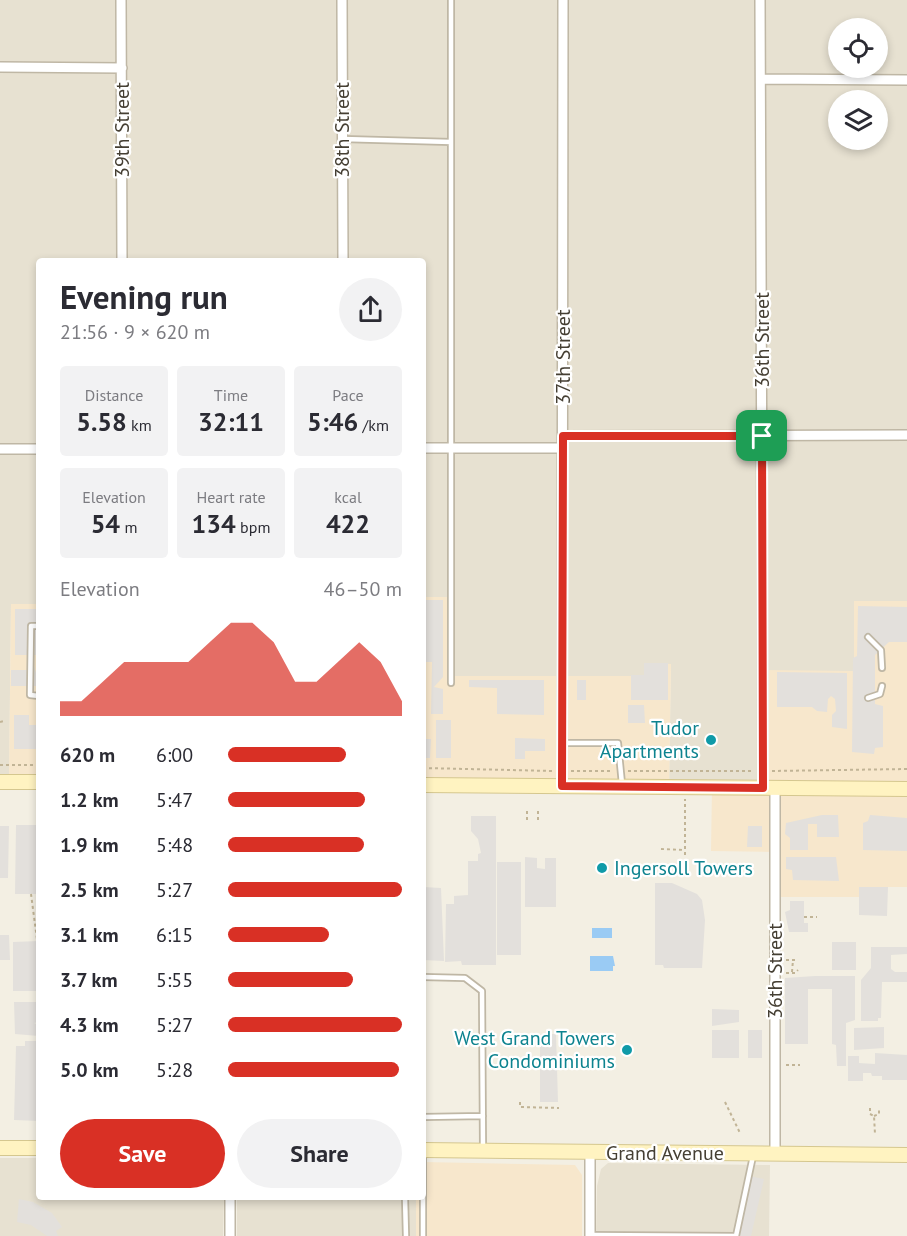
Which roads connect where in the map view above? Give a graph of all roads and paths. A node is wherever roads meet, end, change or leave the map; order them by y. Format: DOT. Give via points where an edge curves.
graph roads {
  1 [pos="121,0"];
  2 [pos="342,0"];
  3 [pos="451,0"];
  4 [pos="563,0"];
  5 [pos="760,0"];
  6 [pos="0,67"];
  7 [pos="122,68"];
  8 [pos="761,79"];
  9 [pos="907,80"];
  10 [pos="342,139"];
  11 [pos="451,142"];
  12 [pos="122,258"];
  13 [pos="343,258"];
  14 [pos="907,435"];
  15 [pos="563,436"];
  16 [pos="762,436"];
  17 [pos="426,448"];
  18 [pos="451,448"];
  19 [pos="563,448"];
  20 [pos="0,449"];
  21 [pos="36,449"];
  22 [pos="36,626"];
  23 [pos="868,637"];
  24 [pos="882,668"];
  25 [pos="451,683"];
  26 [pos="882,686"];
  27 [pos="36,696"];
  28 [pos="868,698"];
  29 [pos="4,721"];
  30 [pos="0,722"];
  31 [pos="562,743"];
  32 [pos="0,765"];
  33 [pos="36,765"];
  34 [pos="426,768"];
  35 [pos="907,769"];
  36 [pos="551,771"];
  37 [pos="571,771"];
  38 [pos="621,771"];
  39 [pos="753,771"];
  40 [pos="771,771"];
  41 [pos="0,782"];
  42 [pos="36,782"];
  43 [pos="426,785"];
  44 [pos="562,786"];
  45 [pos="622,787"];
  46 [pos="685,787"];
  47 [pos="769,788"];
  48 [pos="907,789"];
  49 [pos="527,811"];
  50 [pos="538,811"];
  51 [pos="527,822"];
  52 [pos="538,822"];
  53 [pos="661,849"];
  54 [pos="685,850"];
  55 [pos="685,855"];
  56 [pos="31,894"];
  57 [pos="36,913"];
  58 [pos="804,917"];
  59 [pos="817,917"];
  60 [pos="783,960"];
  61 [pos="798,970"];
  62 [pos="783,973"];
  63 [pos="792,973"];
  64 [pos="426,977"];
  65 [pos="783,1065"];
  66 [pos="800,1065"];
  67 [pos="520,1102"];
  68 [pos="725,1102"];
  69 [pos="559,1108"];
  70 [pos="870,1108"];
  71 [pos="879,1108"];
  72 [pos="483,1116"];
  73 [pos="874,1116"];
  74 [pos="426,1117"];
  75 [pos="740,1133"];
  76 [pos="875,1134"];
  77 [pos="0,1148"];
  78 [pos="36,1148"];
  79 [pos="426,1150"];
  80 [pos="483,1151"];
  81 [pos="590,1152"];
  82 [pos="753,1153"];
  83 [pos="775,1154"];
  84 [pos="907,1155"];
  85 [pos="230,1200"];
  86 [pos="405,1200"];
  87 [pos="423,1200"];
  88 [pos="230,1236"];
  89 [pos="406,1236"];
  90 [pos="423,1236"];
  91 [pos="590,1236"];
  1 -- 7 [label="street, 39th Street"];
  2 -- 10 [label="street, 38th Street"];
  3 -- 11 [label="lane"];
  4 -- 15 [label="street, 37th Street"];
  5 -- 8 [label="street, 36th Street"];
  6 -- 7 [label="street"];
  7 -- 12 [label="street, 39th Street"];
  8 -- 9 [label="street"];
  8 -- 16 [label="street, 36th Street"];
  10 -- 11 [label="lane"];
  10 -- 13 [label="street, 38th Street"];
  11 -- 18 [label="lane"];
  14 -- 16 [label="street"];
  15 -- 16 [label="street"];
  15 -- 19 [label="street, 37th Street"];
  16 -- 47 [label="street, 36th Street"];
  17 -- 18 [label="street"];
  18 -- 19 [label="street"];
  18 -- 25 [label="lane"];
  19 -- 31 [label="street, 37th Street"];
  20 -- 21 [label="street"];
  22 -- 27 [label="lane" via="31,626 30,695"];
  23 -- 24 [label="lane" via="881,650"];
  26 -- 28 [label="lane" via="880,694"];
  29 -- 30 [label="path"];
  31 -- 38 [label="lane" via="618,743"];
  31 -- 44 [label="street, 37th Street"];
  32 -- 33 [label="path"];
  34 -- 36 [label="path"];
  35 -- 40 [label="path"];
  37 -- 38 [label="path"];
  38 -- 39 [label="path"];
  38 -- 45 [label="lane"];
  41 -- 42 [label="main road"];
  43 -- 44 [label="main road"];
  44 -- 45 [label="main road"];
  45 -- 46 [label="main road"];
  46 -- 47 [label="main road"];
  46 -- 54 [label="path"];
  47 -- 48 [label="main road"];
  47 -- 83 [label="street, 36th Street"];
  49 -- 51 [label="path"];
  50 -- 52 [label="path"];
  53 -- 54 [label="path"];
  54 -- 55 [label="path"];
  56 -- 57 [label="path"];
  58 -- 59 [label="path"];
  60 -- 63 [label="path" via="795,960"];
  61 -- 63 [label="path"];
  62 -- 63 [label="path"];
  64 -- 72 [label="lane" via="465,978 482,991"];
  65 -- 66 [label="path"];
  67 -- 69 [label="path" via="520,1107"];
  68 -- 75 [label="path"];
  70 -- 73 [label="path"];
  71 -- 73 [label="path"];
  72 -- 74 [label="lane"];
  72 -- 80 [label="lane"];
  73 -- 76 [label="path"];
  77 -- 78 [label="main road"];
  79 -- 80 [label="main road, Grand Avenue"];
  80 -- 81 [label="main road, Grand Avenue"];
  81 -- 82 [label="main road, Grand Avenue"];
  81 -- 91 [label="street"];
  82 -- 83 [label="main road, Grand Avenue"];
  82 -- 91 [label="lane" via="736,1236"];
  83 -- 84 [label="main road, Grand Avenue"];
  85 -- 88 [label="street"];
  86 -- 89 [label="lane"];
  87 -- 90 [label="lane"];
}
